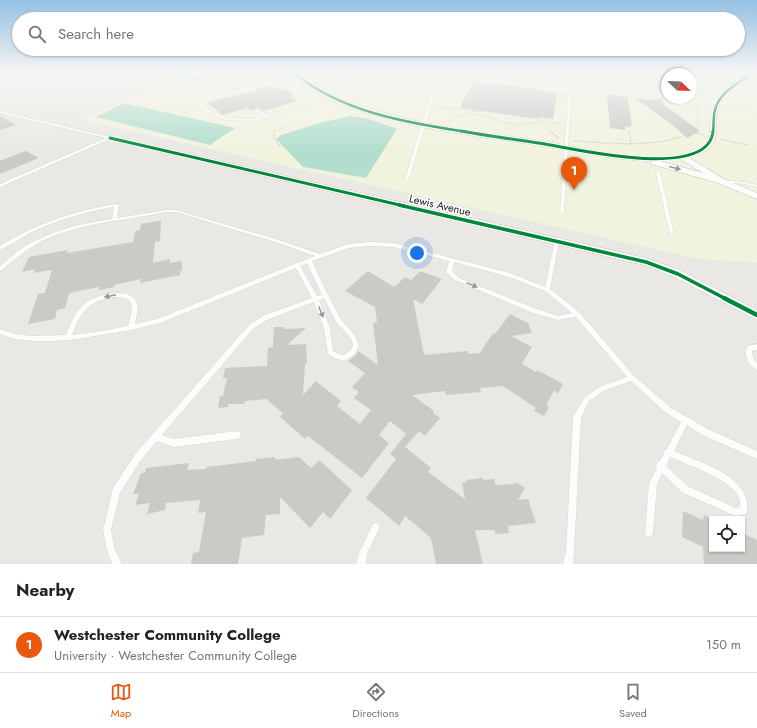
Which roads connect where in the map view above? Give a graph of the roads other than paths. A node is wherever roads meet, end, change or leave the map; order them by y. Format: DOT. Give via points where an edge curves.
graph roads {
  1 [pos="209,99"];
  2 [pos="325,99"];
  3 [pos="339,99"];
  4 [pos="431,99"];
  5 [pos="570,99"];
  6 [pos="706,99"];
  7 [pos="721,99"];
  8 [pos="718,102"];
  9 [pos="257,111"];
  10 [pos="757,112"];
  11 [pos="1,113"];
  12 [pos="267,116"];
  13 [pos="424,124"];
  14 [pos="110,138"];
  15 [pos="567,144"];
  16 [pos="682,157"];
  17 [pos="638,158"];
  18 [pos="658,173"];
  19 [pos="407,179"];
  20 [pos="720,181"];
  21 [pos="0,186"];
  22 [pos="757,186"];
  23 [pos="757,196"];
  24 [pos="562,212"];
  25 [pos="114,219"];
  26 [pos="672,234"];
  27 [pos="557,241"];
  28 [pos="0,248"];
  29 [pos="320,256"];
  30 [pos="452,260"];
  31 [pos="309,261"];
  32 [pos="297,265"];
  33 [pos="0,269"];
  34 [pos="548,290"];
  35 [pos="327,295"];
  36 [pos="316,300"];
  37 [pos="578,314"];
  38 [pos="757,315"];
  39 [pos="131,328"];
  40 [pos="0,331"];
  41 [pos="68,337"];
  42 [pos="757,347"];
  43 [pos="757,367"];
  44 [pos="632,378"];
  45 [pos="685,421"];
  46 [pos="237,435"];
  47 [pos="155,437"];
  48 [pos="668,452"];
  49 [pos="757,455"];
  50 [pos="660,466"];
  51 [pos="376,527"];
  52 [pos="649,533"];
  53 [pos="117,564"];
  54 [pos="361,564"];
  55 [pos="568,564"];
  1 -- 12 [label="lane" via="200,104 203,109 226,119 254,120"];
  2 -- 12 [label="lane"];
  3 -- 13 [label="street"];
  4 -- 13 [label="lane"];
  5 -- 15 [label="lane"];
  6 -- 8 [label="lane"];
  7 -- 8 [label="street"];
  8 -- 10 [label="lane"];
  8 -- 16 [label="street" via="714,110 712,141 703,149"];
  9 -- 12 [label="lane"];
  11 -- 14 [label="lane"];
  13 -- 15 [label="street"];
  13 -- 19 [label="lane"];
  14 -- 21 [label="lane"];
  14 -- 27 [label="street, Lewis Avenue"];
  15 -- 17 [label="street"];
  15 -- 24 [label="lane"];
  16 -- 17 [label="street"];
  16 -- 20 [label="street"];
  17 -- 20 [label="street, one-way"];
  18 -- 26 [label="lane"];
  20 -- 22 [label="lane"];
  20 -- 23 [label="street"];
  25 -- 28 [label="lane" via="117,205 77,213 34,229"];
  25 -- 29 [label="lane" via="176,212"];
  25 -- 33 [label="lane" via="80,225 47,237 22,251"];
  27 -- 34 [label="lane"];
  27 -- 38 [label="street, Lewis Avenue" via="664,268"];
  29 -- 30 [label="lane" via="348,246 370,244 394,245"];
  29 -- 31 [label="lane"];
  30 -- 34 [label="lane" via="510,275"];
  30 -- 37 [label="lane, one-way" via="449,272 457,279 558,318"];
  31 -- 32 [label="lane"];
  31 -- 35 [label="lane"];
  32 -- 36 [label="lane"];
  32 -- 39 [label="lane" via="158,321"];
  34 -- 37 [label="lane"];
  35 -- 36 [label="lane"];
  36 -- 35 [label="lane, one-way" via="328,328 330,352 344,358 353,352 355,338 343,328"];
  36 -- 47 [label="lane" via="267,317 252,326"];
  37 -- 44 [label="lane"];
  39 -- 41 [label="lane" via="100,335"];
  39 -- 41 [label="lane, one-way" via="133,301 128,296 119,294 89,303 77,316"];
  40 -- 41 [label="lane" via="6,335 28,338"];
  42 -- 43 [label="lane" via="749,348 748,352 750,360"];
  44 -- 45 [label="lane"];
  44 -- 55 [label="lane" via="601,389 587,399 576,418"];
  45 -- 48 [label="lane"];
  45 -- 49 [label="lane"];
  46 -- 47 [label="lane" via="174,443"];
  47 -- 53 [label="lane" via="138,457 116,491 107,530"];
  48 -- 50 [label="lane"];
  48 -- 50 [label="lane" via="724,475 738,484 745,495 746,506 743,511 736,512 686,490"];
  50 -- 52 [label="lane" via="653,483"];
  51 -- 54 [label="lane" via="363,553"];
}
